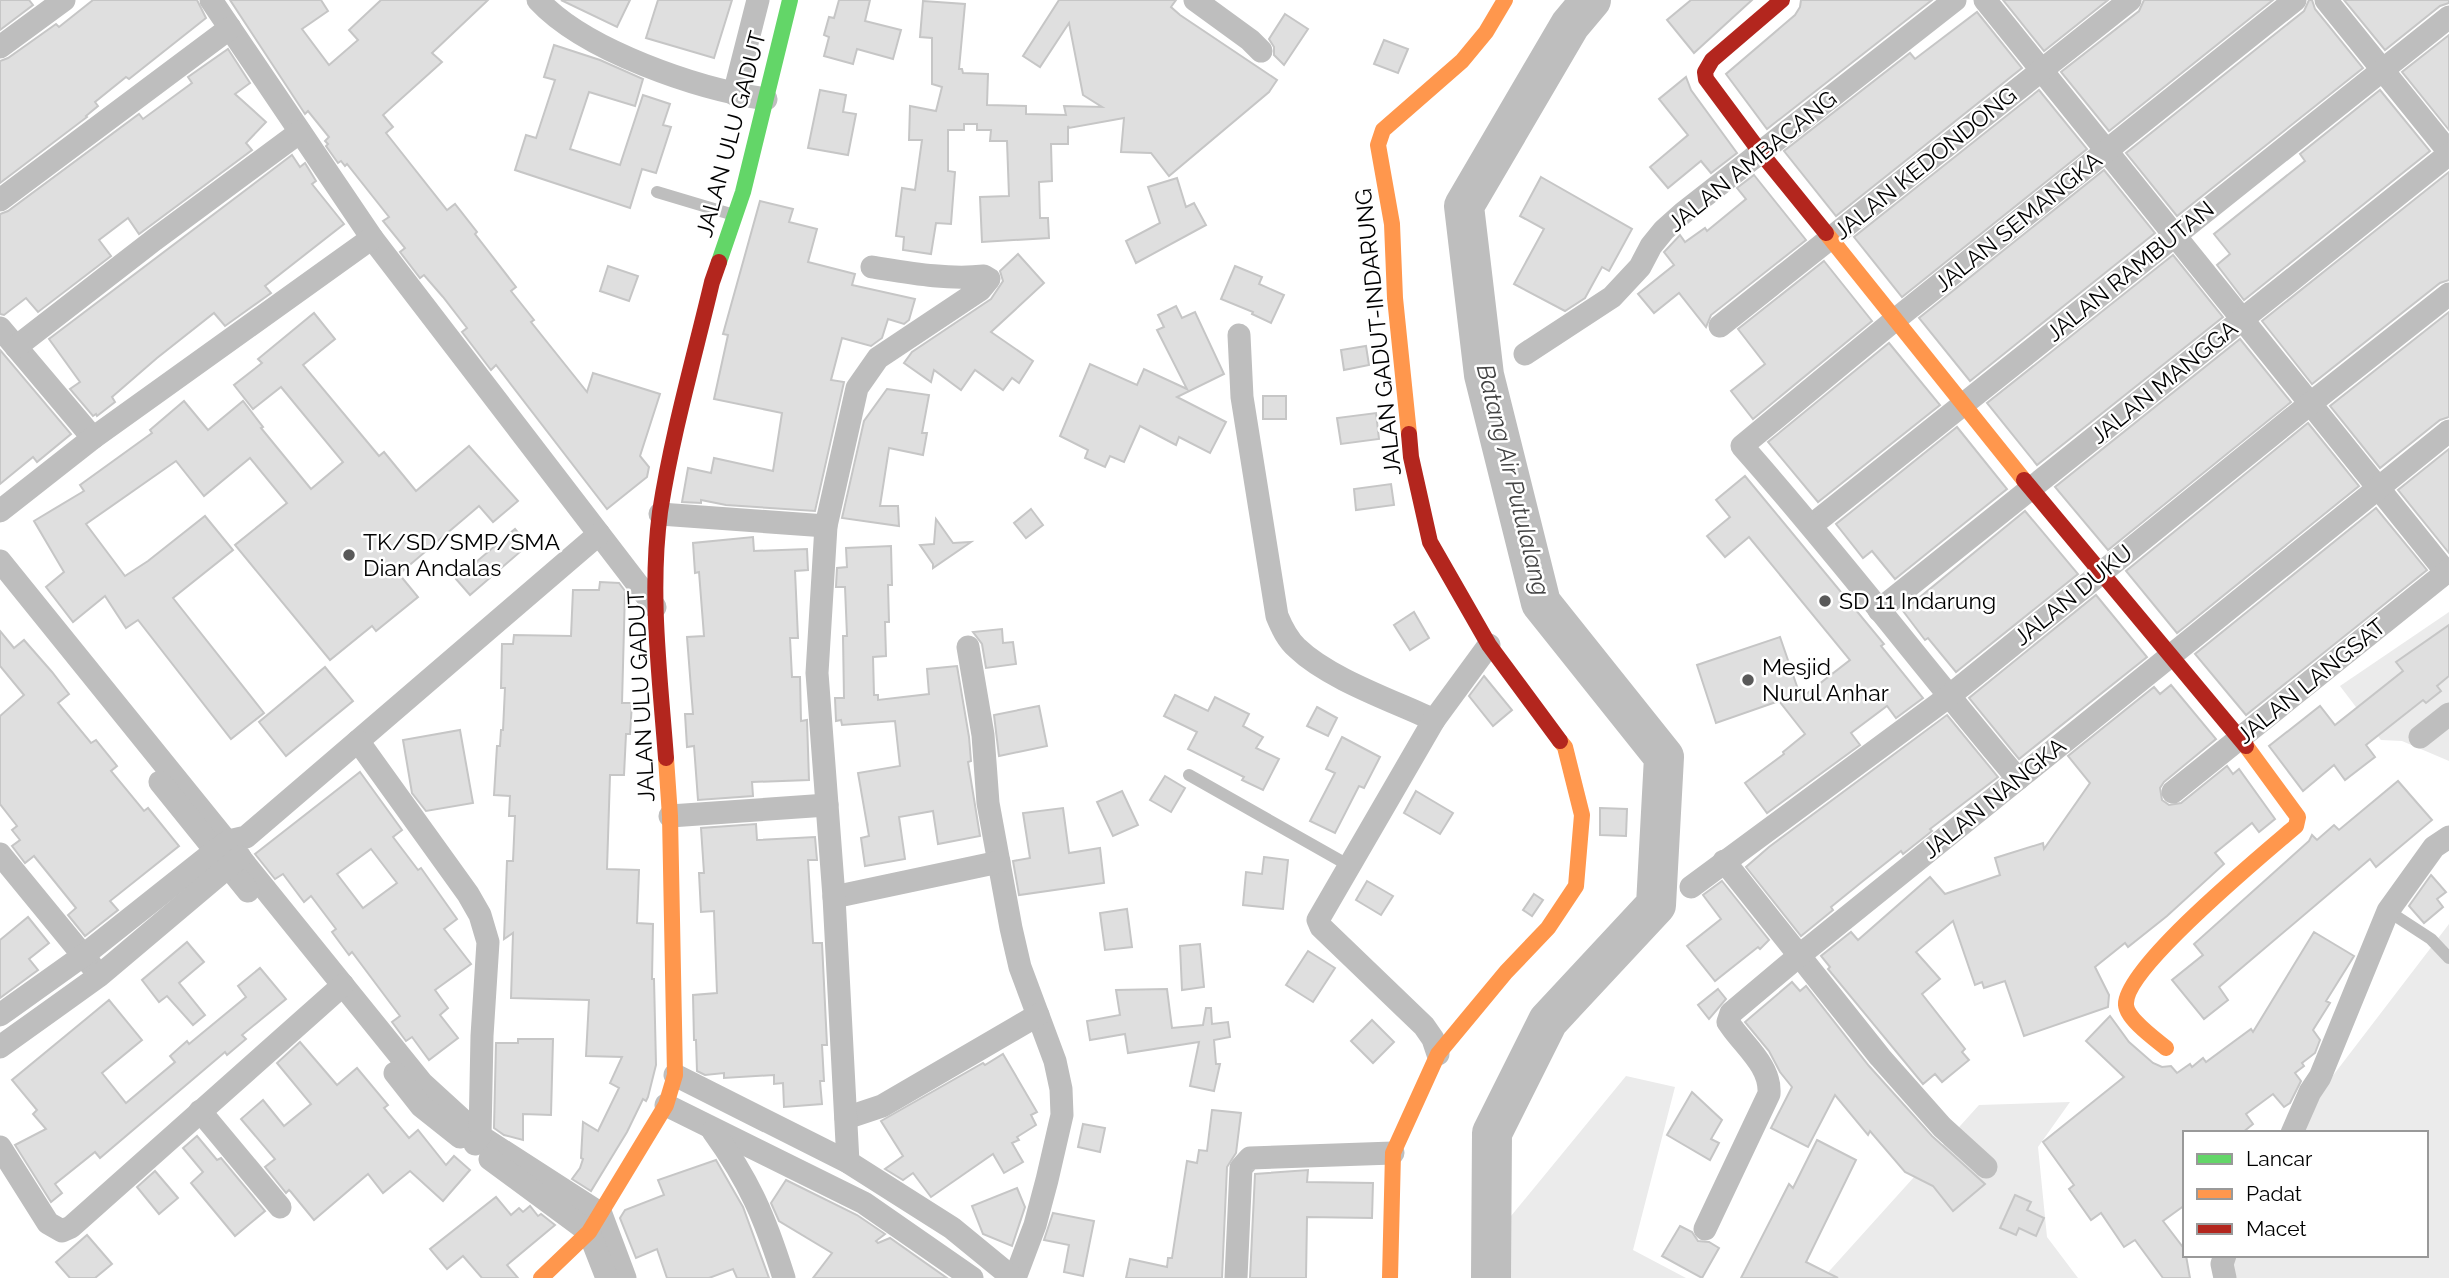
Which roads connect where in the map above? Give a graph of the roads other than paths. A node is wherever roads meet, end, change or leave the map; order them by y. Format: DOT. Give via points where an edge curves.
graph roads {
  1 [pos="64,0"];
  2 [pos="211,0"];
  3 [pos="538,0"];
  4 [pos="758,0"];
  5 [pos="790,0"];
  6 [pos="1195,0"];
  7 [pos="1505,0"];
  8 [pos="1782,0"];
  9 [pos="1955,0"];
  10 [pos="1985,0"];
  11 [pos="2130,0"];
  12 [pos="2295,0"];
  13 [pos="2326,0"];
  14 [pos="2449,17"];
  15 [pos="230,28"];
  16 [pos="0,47"];
  17 [pos="1261,51"];
  18 [pos="2041,70"];
  19 [pos="2382,70"];
  20 [pos="734,94"];
  21 [pos="766,99"];
  22 [pos="300,132"];
  23 [pos="2106,151"];
  24 [pos="1762,153"];
  25 [pos="2449,153"];
  26 [pos="657,192"];
  27 [pos="0,200"];
  28 [pos="735,215"];
  29 [pos="2174,236"];
  30 [pos="372,238"];
  31 [pos="1831,238"];
  32 [pos="872,267"];
  33 [pos="2449,294"];
  34 [pos="1896,319"];
  35 [pos="2243,319"];
  36 [pos="1720,326"];
  37 [pos="0,328"];
  38 [pos="1239,335"];
  39 [pos="16,347"];
  40 [pos="1525,354"];
  41 [pos="2311,402"];
  42 [pos="1964,404"];
  43 [pos="2449,431"];
  44 [pos="93,438"];
  45 [pos="2031,488"];
  46 [pos="2379,488"];
  47 [pos="0,511"];
  48 [pos="660,514"];
  49 [pos="1812,525"];
  50 [pos="826,526"];
  51 [pos="599,534"];
  52 [pos="0,561"];
  53 [pos="2447,571"];
  54 [pos="2101,572"];
  55 [pos="0,583"];
  56 [pos="655,607"];
  57 [pos="1879,610"];
  58 [pos="1489,645"];
  59 [pos="968,647"];
  60 [pos="2170,656"];
  61 [pos="1948,697"];
  62 [pos="2449,714"];
  63 [pos="1434,720"];
  64 [pos="2420,737"];
  65 [pos="2239,738"];
  66 [pos="358,741"];
  67 [pos="1189,775"];
  68 [pos="2018,779"];
  69 [pos="2173,792"];
  70 [pos="827,805"];
  71 [pos="670,816"];
  72 [pos="2449,837"];
  73 [pos="232,851"];
  74 [pos="0,854"];
  75 [pos="1724,861"];
  76 [pos="999,862"];
  77 [pos="1348,865"];
  78 [pos="1691,887"];
  79 [pos="834,897"];
  80 [pos="2388,911"];
  81 [pos="84,955"];
  82 [pos="1800,955"];
  83 [pos="2449,957"];
  84 [pos="99,976"];
  85 [pos="337,990"];
  86 [pos="0,1015"];
  87 [pos="1038,1015"];
  88 [pos="0,1047"];
  89 [pos="2166,1048"];
  90 [pos="1438,1054"];
  91 [pos="675,1075"];
  92 [pos="666,1105"];
  93 [pos="200,1111"];
  94 [pos="846,1118"];
  95 [pos="710,1127"];
  96 [pos="2293,1131"];
  97 [pos="477,1142"];
  98 [pos="0,1147"];
  99 [pos="1393,1153"];
  100 [pos="848,1162"];
  101 [pos="1986,1167"];
  102 [pos="280,1207"];
  103 [pos="595,1223"];
  104 [pos="1705,1229"];
  105 [pos="2224,1257"];
  106 [pos="541,1278"];
  107 [pos="607,1278"];
  108 [pos="625,1278"];
  109 [pos="784,1278"];
  110 [pos="972,1278"];
  111 [pos="1014,1278"];
  112 [pos="1236,1278"];
  113 [pos="1390,1278"];
  114 [pos="2225,1278"];
  1 -- 16 [label="street"];
  2 -- 15 [label="street"];
  3 -- 20 [label="street" via="563,23 615,51 682,80"];
  4 -- 20 [label="street"];
  5 -- 21 [label="street, JALAN ULU GADUT"];
  6 -- 17 [label="street"];
  7 -- 58 [label="street, JALAN GADUT-INDARUNG" via="1476,45 1390,122 1378,145 1392,224 1411,457 1430,542"];
  8 -- 24 [label="street" via="1712,60 1705,72"];
  9 -- 24 [label="street, JALAN AMBACANG"];
  10 -- 18 [label="street"];
  11 -- 18 [label="street, JALAN KEDONDONG"];
  12 -- 23 [label="street, JALAN SEMANGKA"];
  13 -- 19 [label="street"];
  14 -- 19 [label="street, JALAN RAMBUTAN"];
  15 -- 22 [label="street"];
  15 -- 27 [label="street"];
  18 -- 23 [label="street"];
  18 -- 31 [label="street, JALAN KEDONDONG"];
  19 -- 25 [label="street"];
  19 -- 29 [label="street, JALAN RAMBUTAN"];
  20 -- 21 [label="street"];
  21 -- 28 [label="street, JALAN ULU GADUT"];
  22 -- 30 [label="street"];
  22 -- 39 [label="street"];
  23 -- 29 [label="street"];
  23 -- 34 [label="street, JALAN SEMANGKA"];
  24 -- 31 [label="street"];
  24 -- 40 [label="street, JALAN AMBACANG" via="1664,230 1640,267 1612,296"];
  25 -- 35 [label="street, JALAN MANGGA"];
  26 -- 28 [label="lane"];
  28 -- 48 [label="street, JALAN ULU GADUT" via="712,282"];
  29 -- 35 [label="street"];
  29 -- 42 [label="street, JALAN RAMBUTAN"];
  30 -- 44 [label="street"];
  30 -- 51 [label="street"];
  31 -- 34 [label="street"];
  31 -- 36 [label="street, JALAN KEDONDONG"];
  32 -- 50 [label="street" via="989,279 980,290 878,358 857,388"];
  33 -- 41 [label="street, JALAN DUKU"];
  34 -- 42 [label="street"];
  34 -- 49 [label="street, JALAN SEMANGKA" via="1742,446"];
  35 -- 41 [label="street"];
  35 -- 45 [label="street, JALAN MANGGA"];
  37 -- 39 [label="street"];
  38 -- 63 [label="street" via="1242,397 1277,616 1284,633 1298,650 1335,674"];
  39 -- 44 [label="street"];
  41 -- 46 [label="street"];
  41 -- 54 [label="street, JALAN DUKU"];
  42 -- 45 [label="street"];
  42 -- 49 [label="street, JALAN RAMBUTAN"];
  43 -- 46 [label="street, JALAN NANGKA"];
  44 -- 47 [label="street"];
  45 -- 54 [label="street"];
  45 -- 57 [label="street, JALAN MANGGA"];
  46 -- 53 [label="street"];
  46 -- 60 [label="street, JALAN NANGKA"];
  48 -- 50 [label="street"];
  48 -- 56 [label="street, JALAN ULU GADUT"];
  49 -- 57 [label="street"];
  50 -- 70 [label="street" via="817,673"];
  51 -- 56 [label="street"];
  51 -- 66 [label="street"];
  52 -- 73 [label="street"];
  53 -- 65 [label="street, JALAN LANGSAT"];
  54 -- 60 [label="street"];
  54 -- 61 [label="street, JALAN DUKU"];
  55 -- 73 [label="street"];
  56 -- 71 [label="street, JALAN ULU GADUT"];
  57 -- 61 [label="street"];
  58 -- 63 [label="street"];
  58 -- 90 [label="street, JALAN GADUT-INDARUNG" via="1565,747 1581,815 1576,886 1548,928"];
  59 -- 76 [label="street"];
  60 -- 65 [label="street"];
  60 -- 68 [label="street, JALAN NANGKA"];
  61 -- 68 [label="street"];
  61 -- 75 [label="street, JALAN DUKU"];
  62 -- 64 [label="street"];
  63 -- 77 [label="street"];
  65 -- 69 [label="street, JALAN LANGSAT"];
  65 -- 89 [label="street" via="2298,822 2176,933 2127,994 2126,1004 2134,1018"];
  66 -- 73 [label="street"];
  66 -- 97 [label="street" via="480,915 488,942"];
  67 -- 77 [label="lane"];
  68 -- 82 [label="street, JALAN NANGKA"];
  70 -- 71 [label="street"];
  70 -- 79 [label="street"];
  71 -- 91 [label="street, JALAN ULU GADUT"];
  72 -- 80 [label="street" via="2434,847"];
  73 -- 81 [label="street"];
  73 -- 84 [label="street"];
  73 -- 85 [label="street"];
  74 -- 81 [label="street"];
  75 -- 78 [label="street, JALAN DUKU"];
  75 -- 82 [label="street"];
  76 -- 79 [label="street"];
  76 -- 87 [label="street" via="1020,967"];
  77 -- 90 [label="street" via="1320,913 1321,927 1424,1026"];
  79 -- 94 [label="street"];
  80 -- 83 [label="lane" via="2431,939"];
  80 -- 96 [label="street"];
  81 -- 84 [label="street"];
  81 -- 86 [label="street"];
  82 -- 101 [label="street" via="1888,1066"];
  82 -- 104 [label="street, JALAN NANGKA" via="1731,1013 1728,1022 1732,1030 1766,1072 1769,1094"];
  84 -- 88 [label="street"];
  85 -- 93 [label="street"];
  85 -- 97 [label="street" via="421,1105"];
  87 -- 94 [label="street" via="882,1106"];
  87 -- 111 [label="street" via="1055,1061 1062,1115 1035,1225"];
  90 -- 99 [label="street, JALAN GADUT-INDARUNG"];
  91 -- 92 [label="street, JALAN ULU GADUT"];
  91 -- 100 [label="street"];
  92 -- 95 [label="street"];
  92 -- 103 [label="street, JALAN ULU GADUT"];
  93 -- 98 [label="street" via="62,1231 48,1223"];
  93 -- 102 [label="street"];
  94 -- 100 [label="street"];
  95 -- 109 [label="street" via="753,1191"];
  95 -- 110 [label="street" via="864,1203"];
  97 -- 103 [label="street"];
  99 -- 112 [label="street" via="1246,1161 1241,1168"];
  99 -- 113 [label="street, JALAN GADUT-INDARUNG"];
  100 -- 111 [label="street" via="952,1228"];
  103 -- 106 [label="street, JALAN ULU GADUT"];
  103 -- 107 [label="street"];
  103 -- 108 [label="street"];
  105 -- 114 [label="street"];
}
